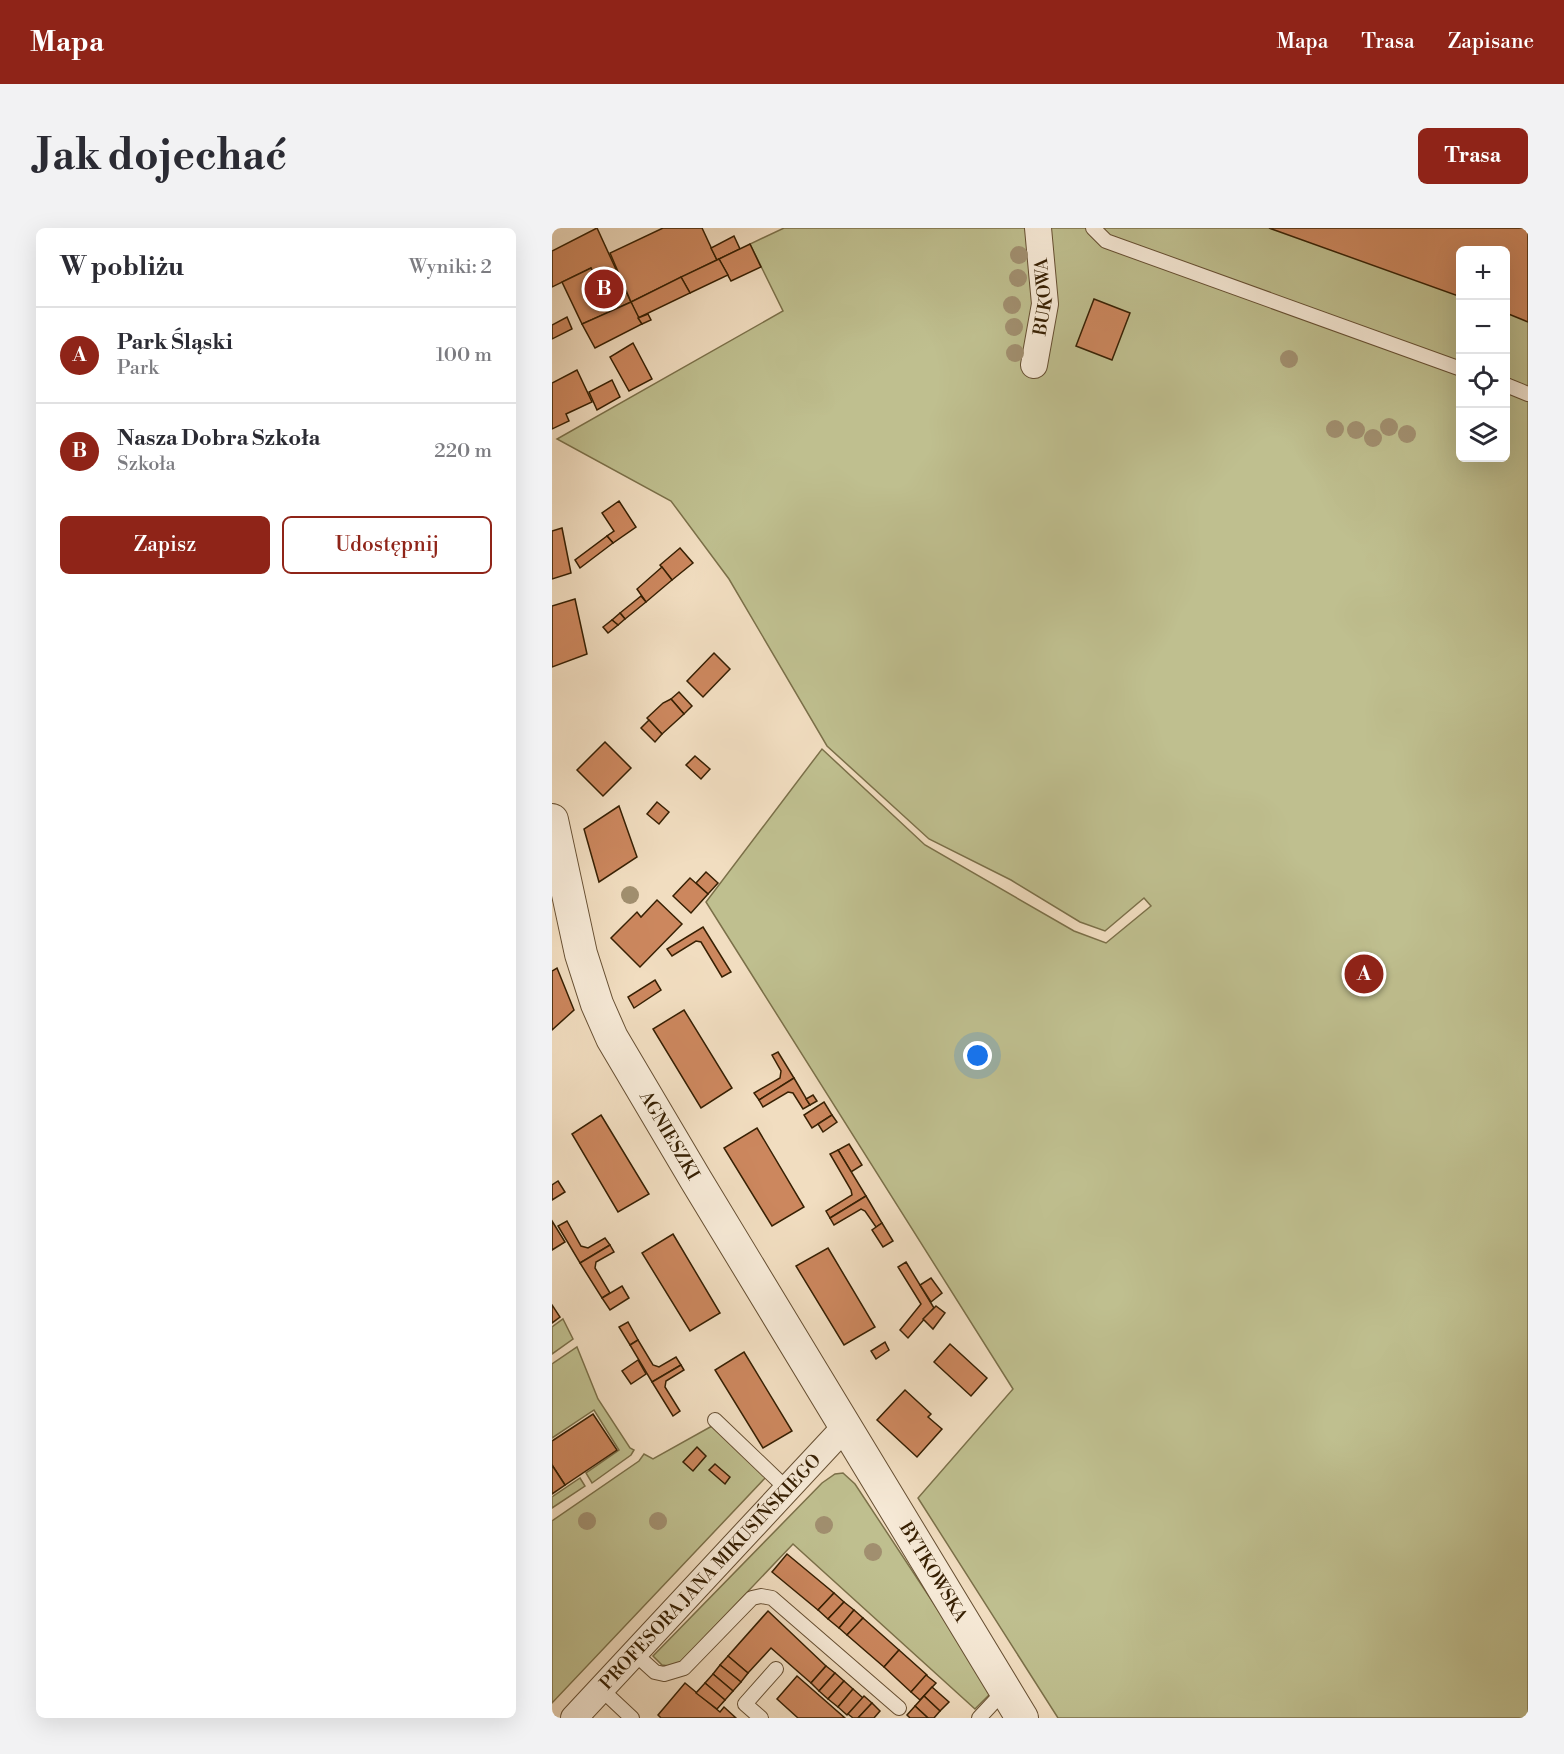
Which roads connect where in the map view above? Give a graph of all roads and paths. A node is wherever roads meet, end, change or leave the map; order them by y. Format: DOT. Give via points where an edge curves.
graph roads {
  1 [pos="1038,228"];
  2 [pos="1093,228"];
  3 [pos="1034,365"];
  4 [pos="1456,367"];
  5 [pos="1510,387"];
  6 [pos="1528,394"];
  7 [pos="552,820"];
  8 [pos="559,885"];
  9 [pos="715,1420"];
  10 [pos="845,1427"];
  11 [pos="787,1489"];
  12 [pos="634,1653"];
  13 [pos="776,1669"];
  14 [pos="601,1689"];
  15 [pos="899,1708"];
  16 [pos="989,1709"];
  17 [pos="574,1718"];
  18 [pos="632,1718"];
  19 [pos="761,1718"];
  20 [pos="1022,1718"];
  1 -- 3 [label="street, BUKOWA" via="1045,304"];
  2 -- 4 [label="lane" via="1106,241"];
  5 -- 6 [label="lane"];
  7 -- 8 [label="street, AGNIESZKI"];
  8 -- 10 [label="street, AGNIESZKI" via="597,1004 612,1038"];
  9 -- 11 [label="lane"];
  10 -- 11 [label="street, PROFESORA JANA MIKUSIŃSKIEGO"];
  10 -- 16 [label="street, BYTKOWSKA"];
  11 -- 12 [label="street, PROFESORA JANA MIKUSIŃSKIEGO"];
  12 -- 14 [label="street, PROFESORA JANA MIKUSIŃSKIEGO"];
  12 -- 15 [label="lane" via="655,1672 677,1671 692,1661 752,1598 772,1598"];
  13 -- 19 [label="lane" via="745,1704"];
  14 -- 17 [label="street, PROFESORA JANA MIKUSIŃSKIEGO"];
  14 -- 18 [label="lane"];
  16 -- 20 [label="street, BYTKOWSKA"];
}
